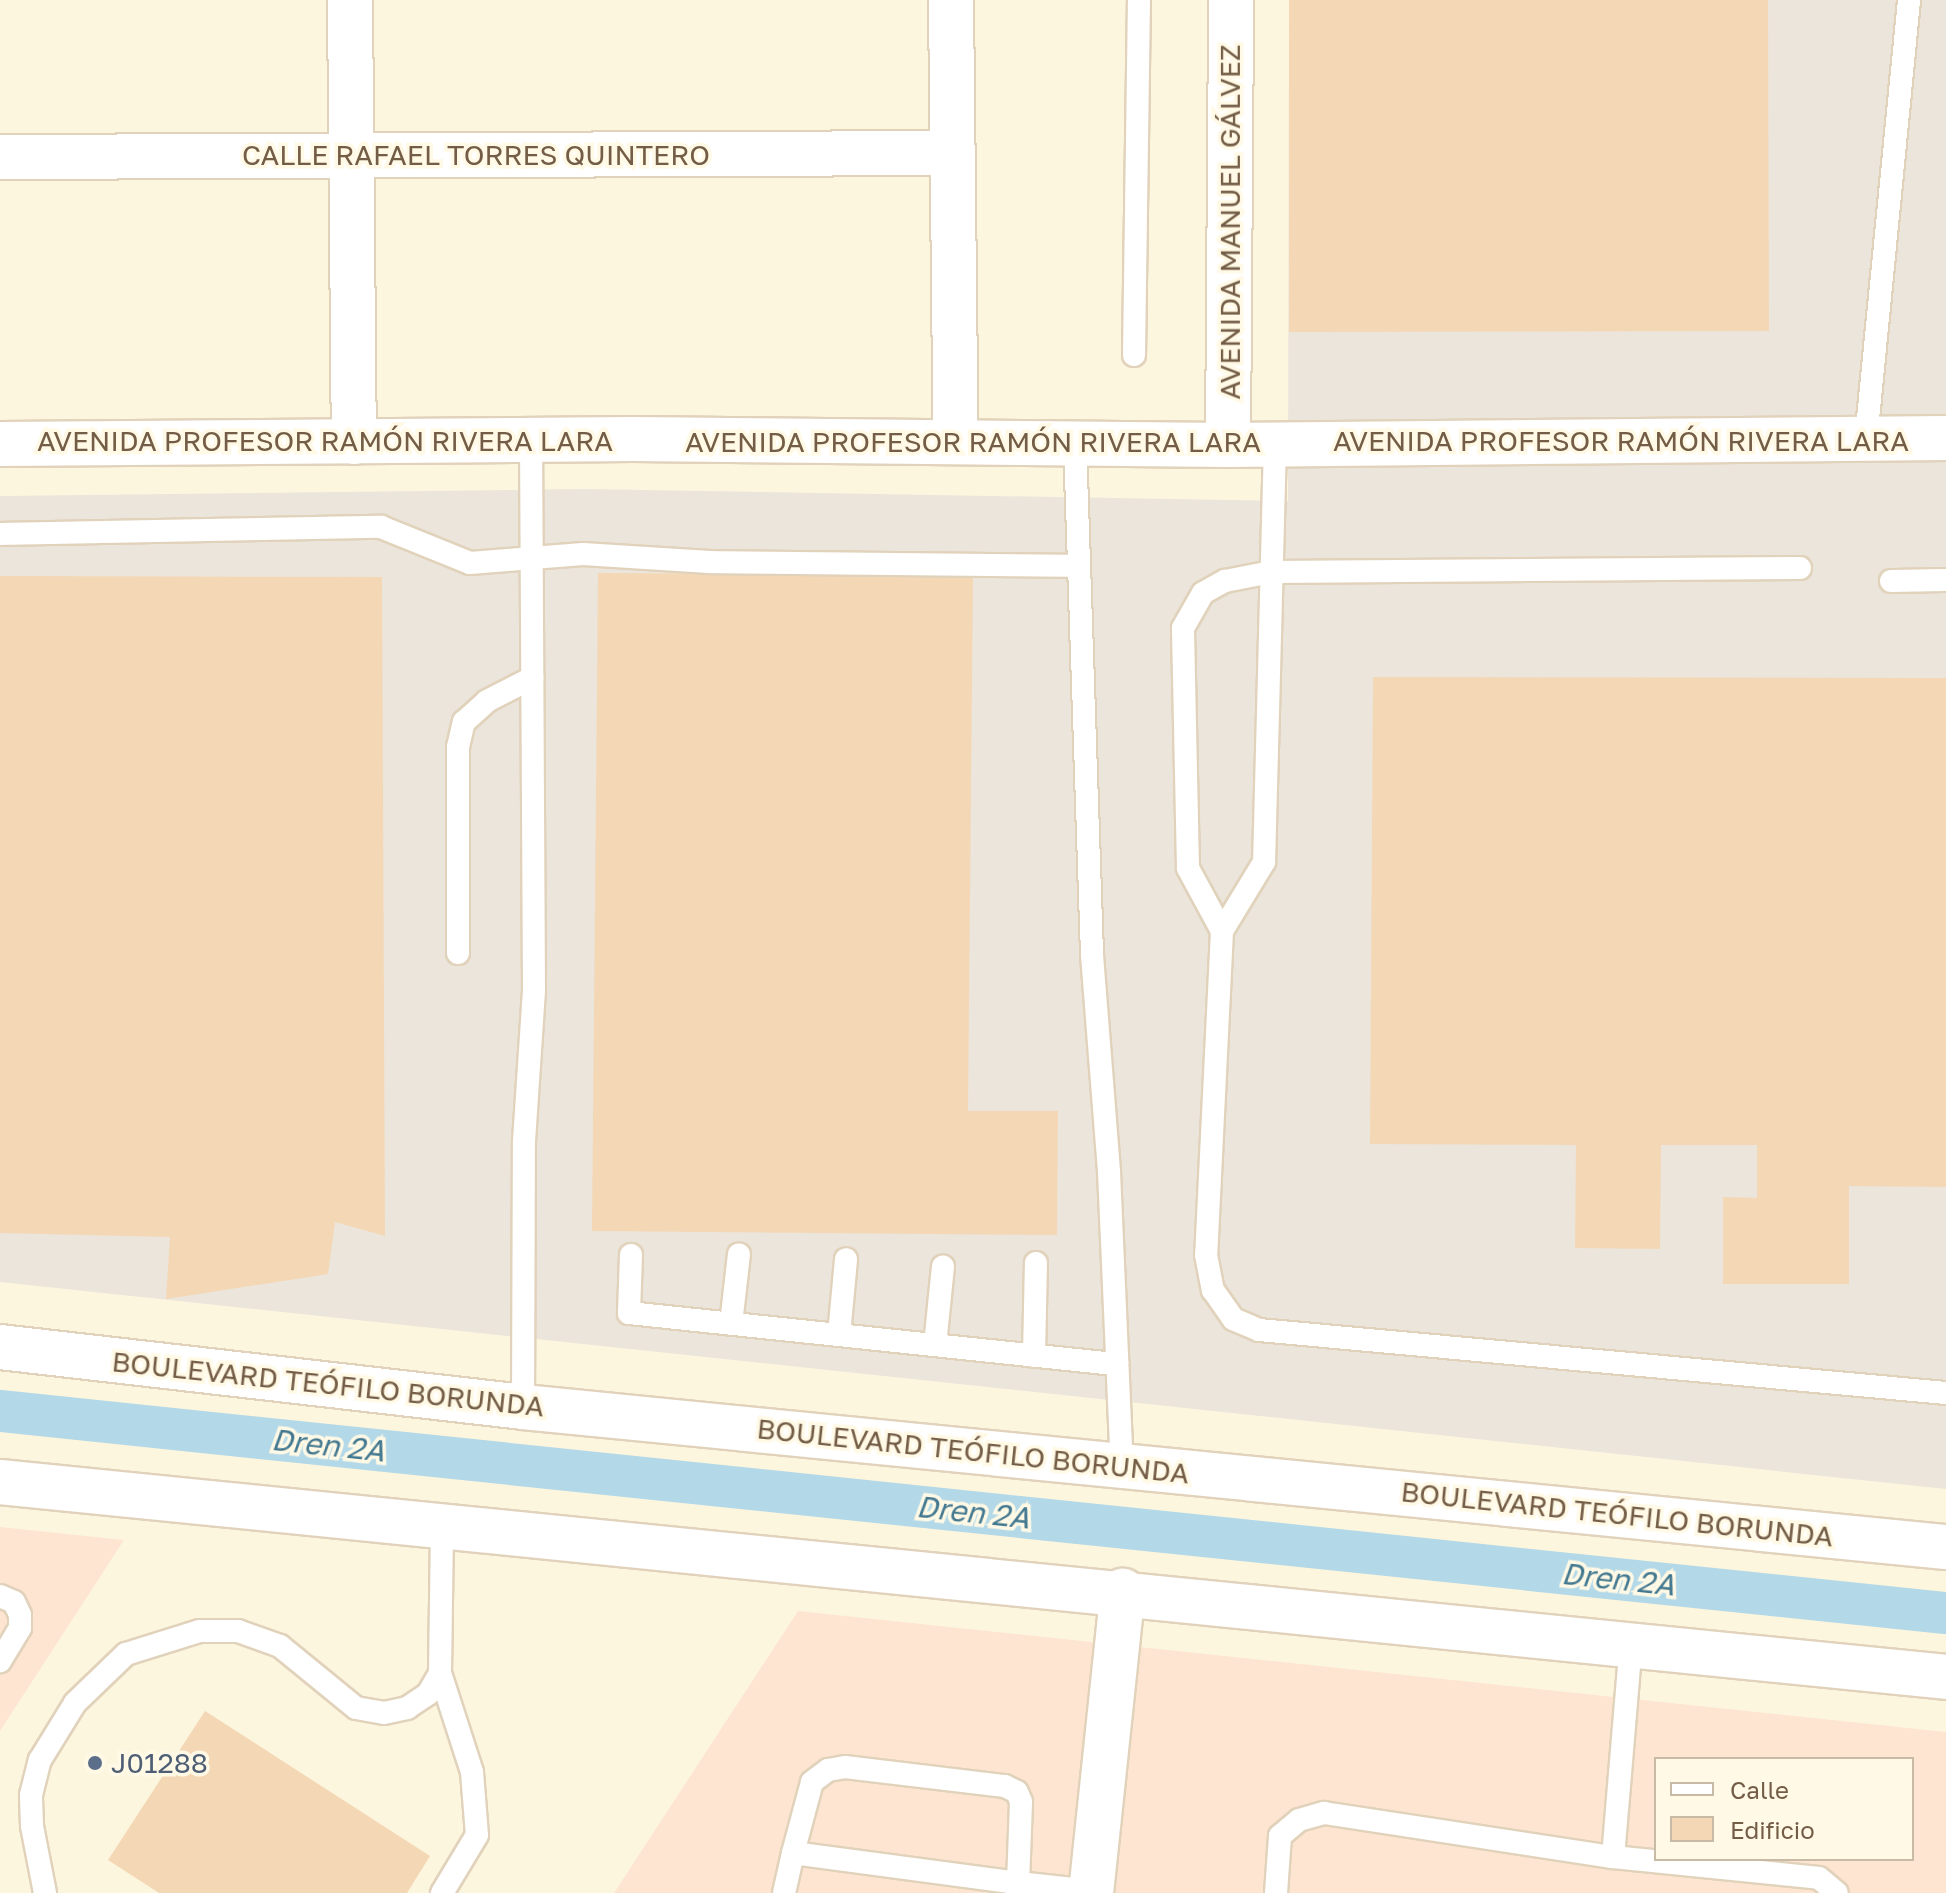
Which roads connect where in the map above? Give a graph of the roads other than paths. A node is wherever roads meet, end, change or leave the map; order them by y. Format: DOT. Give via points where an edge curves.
graph roads {
  1 [pos="350,0"];
  2 [pos="951,0"];
  3 [pos="1139,0"];
  4 [pos="1231,0"];
  5 [pos="1909,0"];
  6 [pos="952,153"];
  7 [pos="349,156"];
  8 [pos="0,157"];
  9 [pos="1134,355"];
  10 [pos="1946,438"];
  11 [pos="1866,439"];
  12 [pos="531,441"];
  13 [pos="354,442"];
  14 [pos="956,442"];
  15 [pos="0,444"];
  16 [pos="1075,444"];
  17 [pos="1275,444"];
  18 [pos="1228,445"];
  19 [pos="0,534"];
  20 [pos="532,557"];
  21 [pos="1078,566"];
  22 [pos="1800,568"];
  23 [pos="1271,572"];
  24 [pos="1946,580"];
  25 [pos="1891,581"];
  26 [pos="532,678"];
  27 [pos="1222,931"];
  28 [pos="458,953"];
  29 [pos="739,1254"];
  30 [pos="631,1255"];
  31 [pos="846,1259"];
  32 [pos="1036,1263"];
  33 [pos="943,1266"];
  34 [pos="731,1324"];
  35 [pos="839,1335"];
  36 [pos="935,1345"];
  37 [pos="0,1347"];
  38 [pos="1034,1356"];
  39 [pos="1117,1364"];
  40 [pos="1946,1393"];
  41 [pos="523,1407"];
  42 [pos="1122,1466"];
  43 [pos="0,1482"];
  44 [pos="442,1527"];
  45 [pos="1946,1547"];
  46 [pos="1123,1591"];
  47 [pos="0,1596"];
  48 [pos="1631,1644"];
  49 [pos="0,1661"];
  50 [pos="440,1673"];
  51 [pos="1946,1677"];
  52 [pos="793,1853"];
  53 [pos="1613,1857"];
  54 [pos="1018,1888"];
  55 [pos="1092,1892"];
  56 [pos="45,1893"];
  57 [pos="442,1893"];
  58 [pos="784,1893"];
  59 [pos="1276,1893"];
  60 [pos="1837,1893"];
  1 -- 7 [label="main road"];
  2 -- 6 [label="main road"];
  3 -- 9 [label="lane"];
  4 -- 18 [label="main road, AVENIDA MANUEL GÁLVEZ"];
  5 -- 11 [label="lane"];
  6 -- 7 [label="main road, CALLE RAFAEL TORRES QUINTERO"];
  6 -- 14 [label="main road"];
  7 -- 8 [label="main road, CALLE RAFAEL TORRES QUINTERO"];
  7 -- 13 [label="main road"];
  10 -- 11 [label="main road, AVENIDA PROFESOR RAMÓN RIVERA LARA"];
  11 -- 17 [label="main road, AVENIDA PROFESOR RAMÓN RIVERA LARA"];
  12 -- 13 [label="main road, AVENIDA PROFESOR RAMÓN RIVERA LARA"];
  12 -- 14 [label="main road, AVENIDA PROFESOR RAMÓN RIVERA LARA"];
  12 -- 20 [label="lane"];
  13 -- 15 [label="main road, AVENIDA PROFESOR RAMÓN RIVERA LARA"];
  14 -- 16 [label="main road, AVENIDA PROFESOR RAMÓN RIVERA LARA"];
  16 -- 18 [label="main road, AVENIDA PROFESOR RAMÓN RIVERA LARA"];
  16 -- 21 [label="lane"];
  17 -- 18 [label="main road, AVENIDA PROFESOR RAMÓN RIVERA LARA"];
  17 -- 23 [label="lane"];
  19 -- 20 [label="lane" via="381,527 404,532 453,560 491,564"];
  20 -- 21 [label="lane"];
  20 -- 26 [label="lane"];
  21 -- 39 [label="lane" via="1092,955"];
  22 -- 23 [label="lane"];
  23 -- 27 [label="lane" via="1264,862"];
  23 -- 27 [label="lane" via="1225,581 1203,593 1183,628 1188,868"];
  24 -- 25 [label="lane"];
  26 -- 28 [label="lane" via="487,701 464,722 458,747"];
  26 -- 41 [label="lane" via="534,990 524,1141"];
  27 -- 40 [label="lane" via="1206,1255 1213,1290 1233,1319 1259,1330"];
  29 -- 34 [label="lane"];
  30 -- 34 [label="lane" via="629,1313"];
  31 -- 35 [label="lane"];
  32 -- 38 [label="lane"];
  33 -- 36 [label="lane"];
  34 -- 35 [label="lane"];
  35 -- 36 [label="lane"];
  36 -- 38 [label="lane"];
  37 -- 41 [label="main road, BOULEVARD TEÓFILO BORUNDA"];
  38 -- 39 [label="lane"];
  39 -- 42 [label="lane"];
  41 -- 42 [label="main road, BOULEVARD TEÓFILO BORUNDA"];
  42 -- 45 [label="main road, BOULEVARD TEÓFILO BORUNDA"];
  43 -- 44 [label="main road"];
  44 -- 46 [label="main road"];
  44 -- 50 [label="lane"];
  46 -- 48 [label="main road"];
  46 -- 55 [label="main road"];
  47 -- 49 [label="lane" via="14,1602 20,1628"];
  48 -- 51 [label="main road"];
  48 -- 53 [label="lane"];
  50 -- 56 [label="lane" via="428,1694 407,1708 384,1713 356,1708 280,1646 238,1631 200,1631 126,1654 75,1703 40,1760 31,1795 32,1826"];
  50 -- 57 [label="lane" via="472,1772 477,1835"];
  52 -- 54 [label="lane"];
  52 -- 54 [label="lane" via="812,1782 828,1770 845,1767 1005,1786 1017,1792 1021,1802"];
  52 -- 58 [label="lane"];
  53 -- 59 [label="lane" via="1324,1813 1299,1820 1280,1836"];
  53 -- 60 [label="lane" via="1819,1878"];
  54 -- 55 [label="lane"];
}
